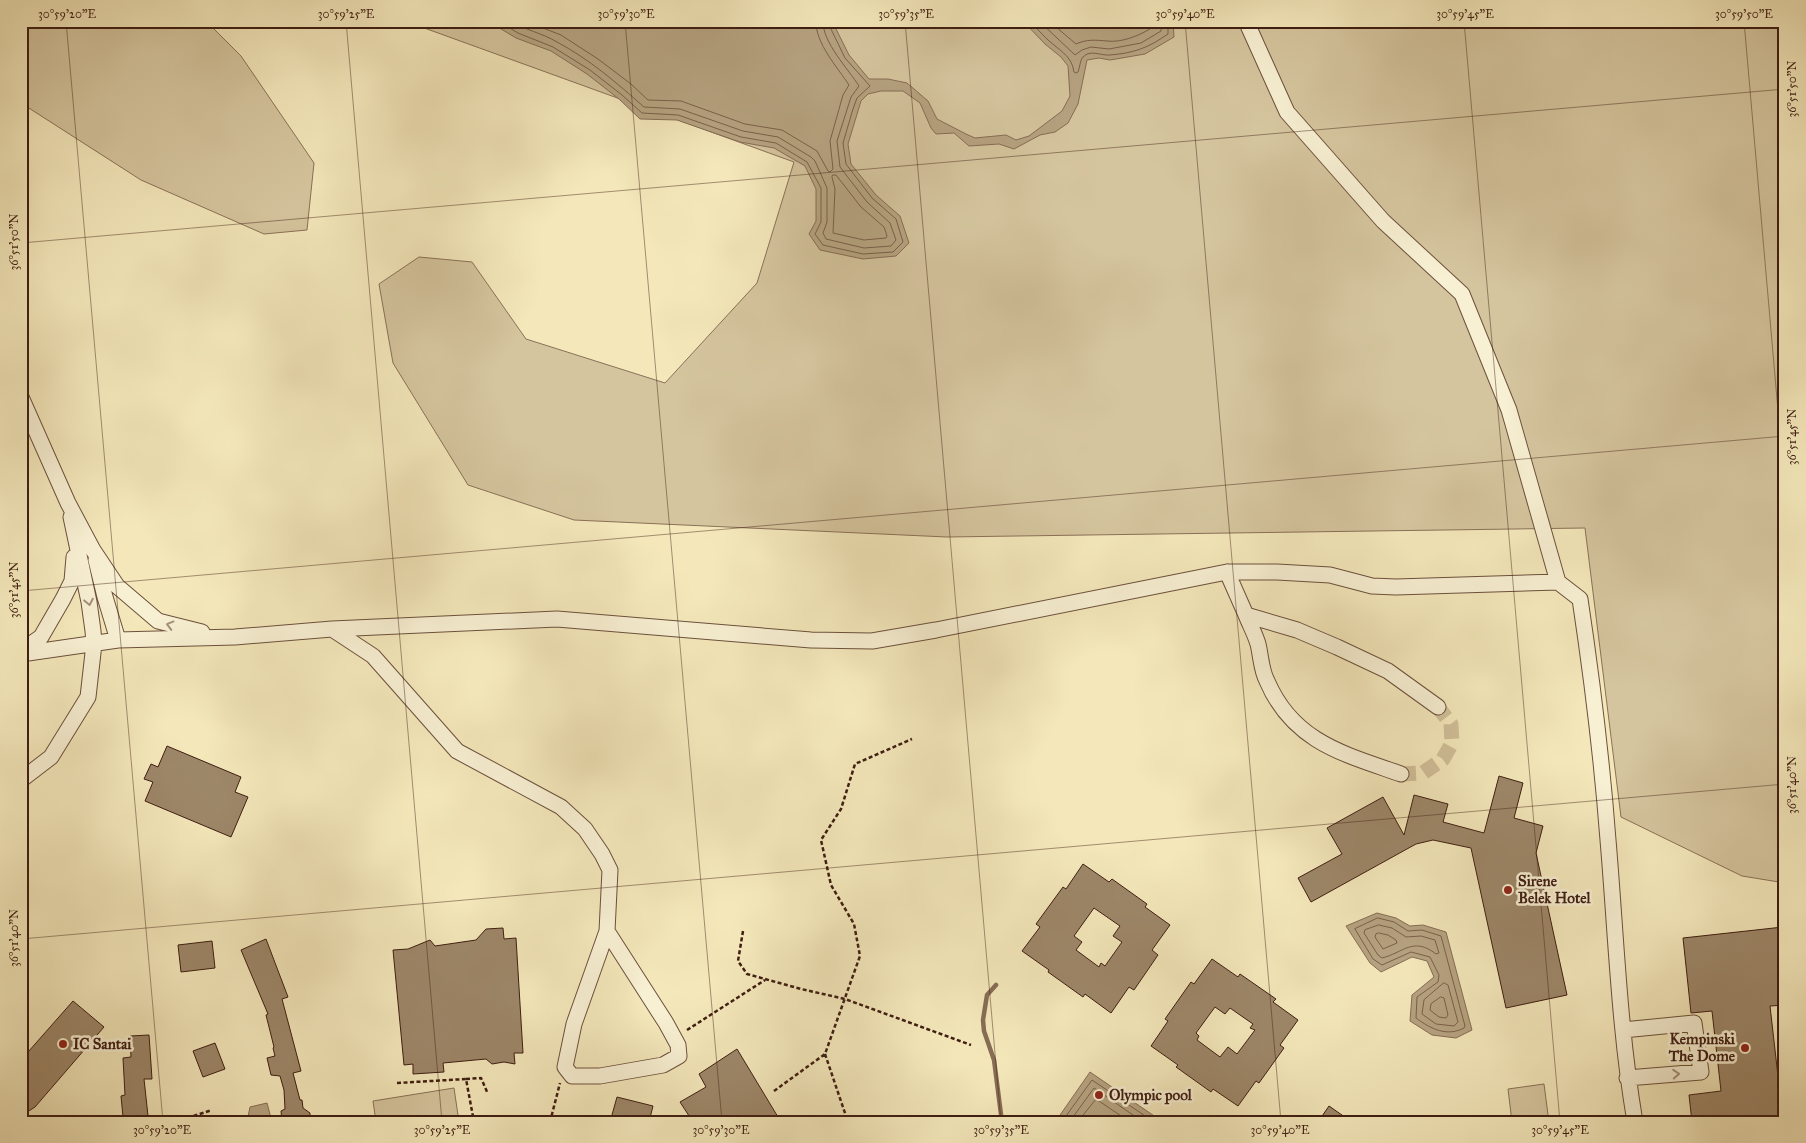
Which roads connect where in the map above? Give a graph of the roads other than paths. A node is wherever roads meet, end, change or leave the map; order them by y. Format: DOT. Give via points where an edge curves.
graph roads {
  1 [pos="1246,21"];
  2 [pos="21,397"];
  3 [pos="68,503"];
  4 [pos="75,543"];
  5 [pos="93,550"];
  6 [pos="1227,572"];
  7 [pos="1558,582"];
  8 [pos="1246,615"];
  9 [pos="332,629"];
  10 [pos="235,637"];
  11 [pos="118,640"];
  12 [pos="94,644"];
  13 [pos="21,653"];
  14 [pos="1438,707"];
  15 [pos="1401,774"];
  16 [pos="21,780"];
  17 [pos="607,931"];
  18 [pos="1623,1030"];
  19 [pos="1627,1078"];
  20 [pos="1635,1122"];
  1 -- 7 [label="street" via="1287,112 1382,221 1462,294 1509,410"];
  2 -- 3 [label="street"];
  3 -- 4 [label="street"];
  3 -- 5 [label="street"];
  4 -- 12 [label="street, one-way" via="89,602"];
  4 -- 13 [label="street" via="72,581 41,637"];
  10 -- 5 [label="street, one-way" via="189,630 158,621 117,586"];
  5 -- 11 [label="street"];
  6 -- 7 [label="street" via="1330,575 1372,586 1396,587"];
  6 -- 8 [label="street"];
  6 -- 9 [label="street" via="872,641 811,640 557,618"];
  7 -- 18 [label="street" via="1580,600 1588,651 1608,838"];
  8 -- 14 [label="street" via="1337,646 1388,671"];
  8 -- 15 [label="street" via="1258,643 1265,679 1277,704 1300,729 1336,751"];
  9 -- 10 [label="street"];
  9 -- 17 [label="street" via="373,656 458,751 561,807 585,829 610,870"];
  10 -- 11 [label="street"];
  11 -- 12 [label="street"];
  12 -- 13 [label="street"];
  12 -- 16 [label="street" via="88,697 51,757"];
  17 -- 17 [label="street" via="574,1024 565,1068 572,1076 600,1076 663,1065 679,1056 674,1038"];
  18 -- 19 [label="street"];
  19 -- 18 [label="street, one-way" via="1700,1072 1694,1023"];
  19 -- 20 [label="street"];
}
